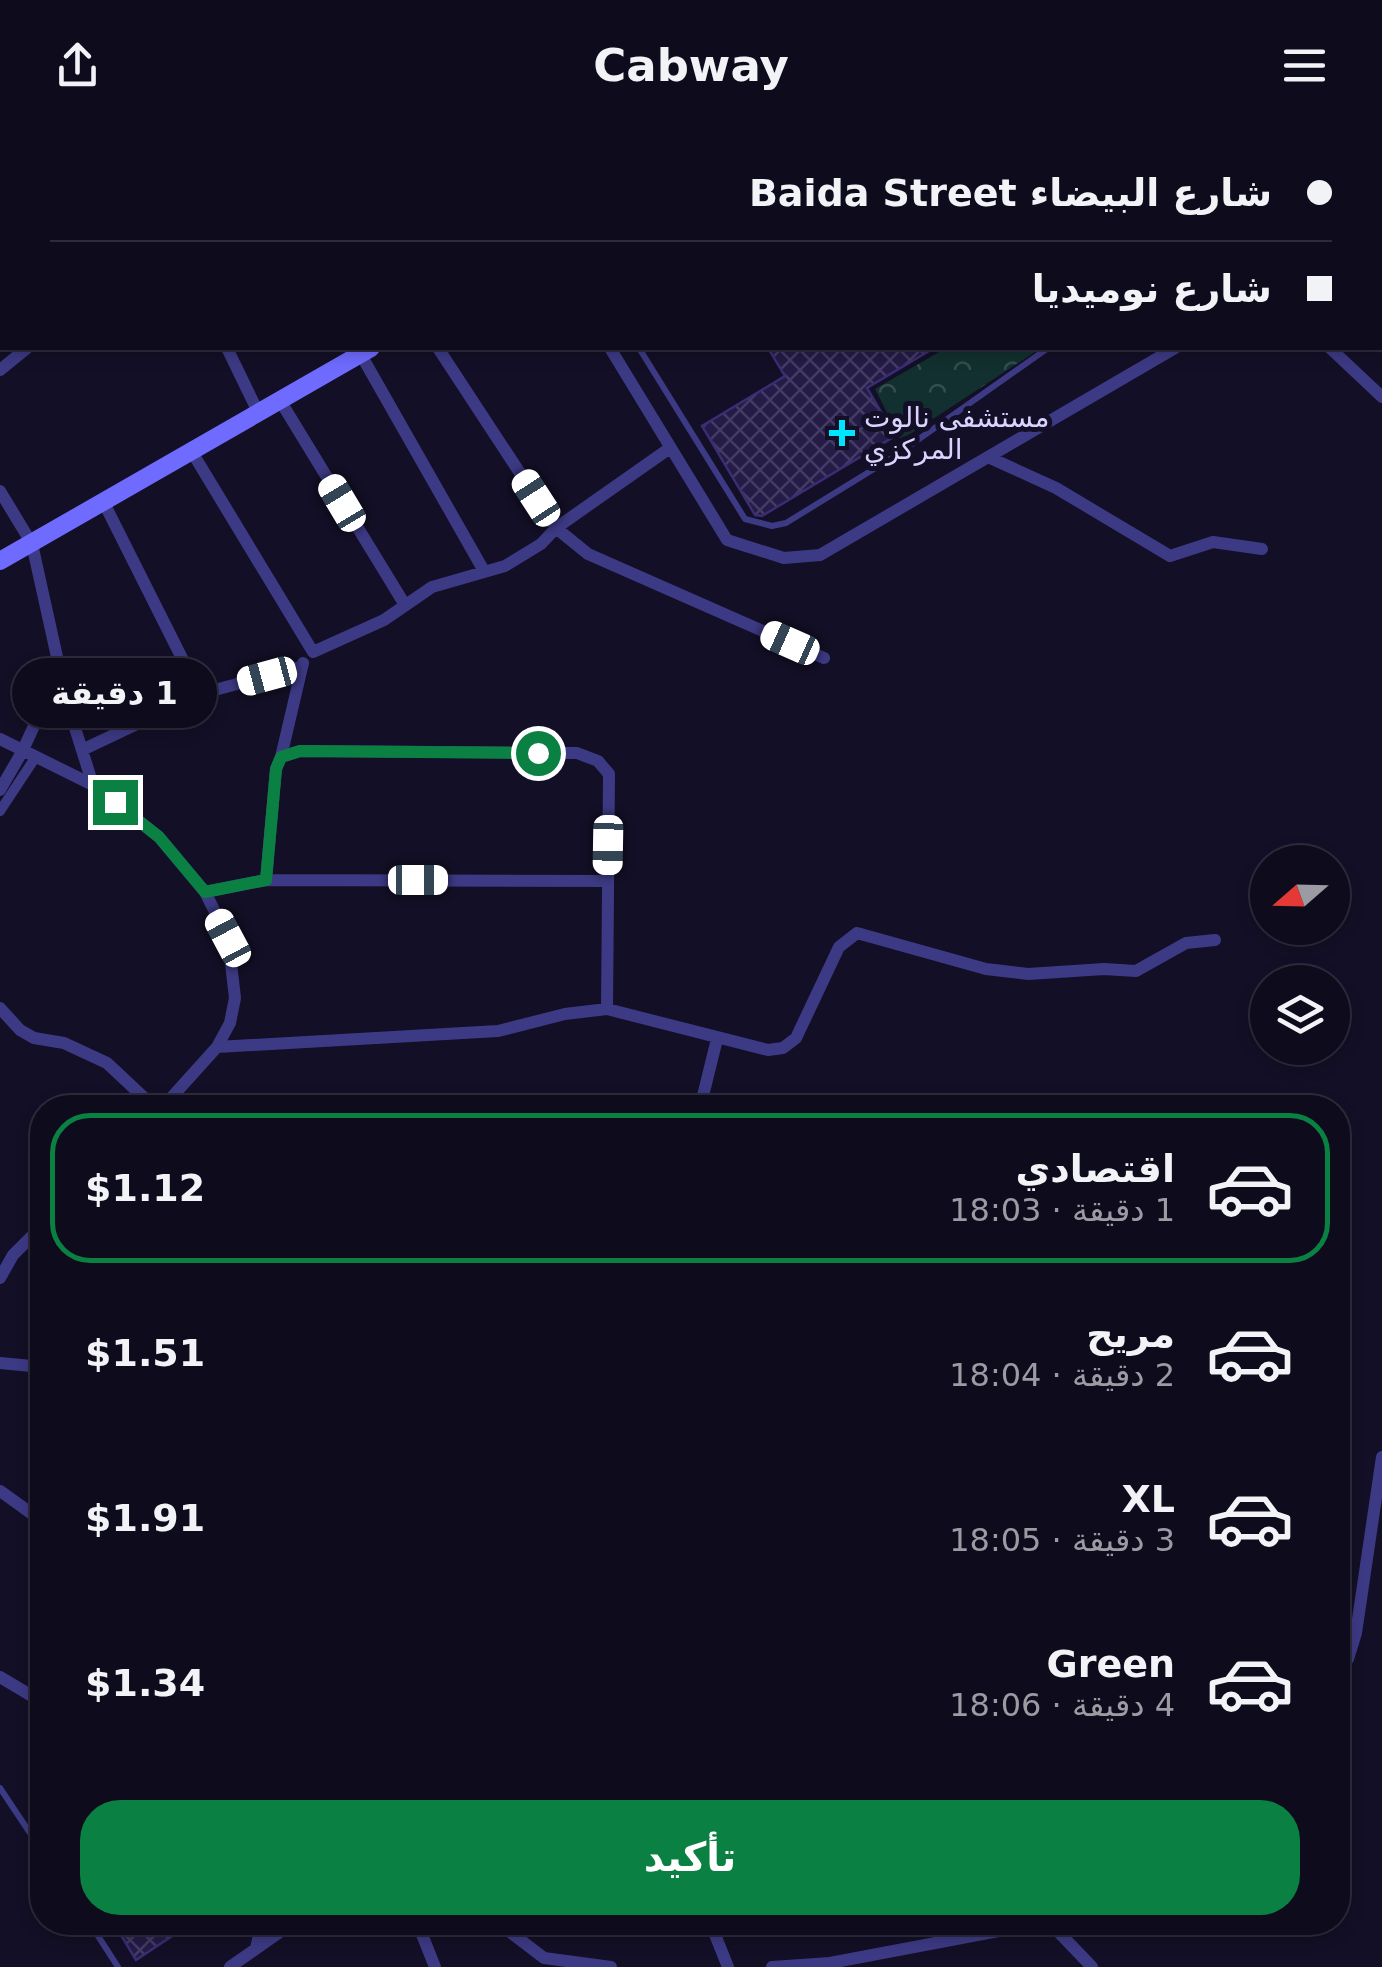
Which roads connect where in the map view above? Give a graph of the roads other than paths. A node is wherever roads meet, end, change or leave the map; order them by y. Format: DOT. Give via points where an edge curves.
graph roads {
  1 [pos="25,350"];
  2 [pos="228,350"];
  3 [pos="366,350"];
  4 [pos="439,350"];
  5 [pos="611,350"];
  6 [pos="641,350"];
  7 [pos="1045,350"];
  8 [pos="1172,350"];
  9 [pos="1332,350"];
  10 [pos="0,370"];
  11 [pos="1382,397"];
  12 [pos="280,402"];
  13 [pos="259,414"];
  14 [pos="670,448"];
  15 [pos="192,452"];
  16 [pos="988,457"];
  17 [pos="0,490"];
  18 [pos="104,502"];
  19 [pos="556,528"];
  20 [pos="32,544"];
  21 [pos="1262,549"];
  22 [pos="0,561"];
  23 [pos="484,571"];
  24 [pos="404,605"];
  25 [pos="312,652"];
  26 [pos="824,658"];
  27 [pos="300,667"];
  28 [pos="58,674"];
  29 [pos="200,694"];
  30 [pos="0,739"];
  31 [pos="82,750"];
  32 [pos="29,755"];
  33 [pos="281,757"];
  34 [pos="93,785"];
  35 [pos="0,790"];
  36 [pos="0,812"];
  37 [pos="266,880"];
  38 [pos="607,881"];
  39 [pos="205,892"];
  40 [pos="1215,940"];
  41 [pos="0,1008"];
  42 [pos="607,1008"];
  43 [pos="717,1039"];
  44 [pos="218,1047"];
  45 [pos="144,1095"];
  46 [pos="172,1095"];
  47 [pos="703,1095"];
  48 [pos="30,1238"];
  49 [pos="0,1278"];
  50 [pos="0,1363"];
  51 [pos="30,1365"];
  52 [pos="1382,1457"];
  53 [pos="0,1491"];
  54 [pos="30,1512"];
  55 [pos="1350,1653"];
  56 [pos="0,1678"];
  57 [pos="30,1695"];
  58 [pos="0,1788"];
  59 [pos="30,1833"];
  60 [pos="97,1935"];
  61 [pos="259,1935"];
  62 [pos="275,1935"];
  63 [pos="422,1935"];
  64 [pos="514,1935"];
  65 [pos="715,1935"];
  66 [pos="961,1935"];
  67 [pos="1061,1935"];
  68 [pos="256,1948"];
  69 [pos="828,1965"];
  70 [pos="118,1967"];
  71 [pos="230,1967"];
  72 [pos="435,1967"];
  73 [pos="611,1967"];
  74 [pos="728,1967"];
  75 [pos="772,1967"];
  76 [pos="1092,1967"];
  1 -- 10 [label="street"];
  2 -- 13 [label="street"];
  3 -- 12 [label="main road"];
  3 -- 23 [label="street"];
  4 -- 19 [label="street"];
  5 -- 14 [label="street"];
  6 -- 7 [label="lane" via="745,520 772,526 896,456"];
  8 -- 16 [label="street"];
  9 -- 11 [label="street"];
  12 -- 13 [label="main road"];
  12 -- 24 [label="street"];
  13 -- 15 [label="main road"];
  14 -- 16 [label="street" via="726,540 784,558 820,555"];
  14 -- 19 [label="street"];
  15 -- 18 [label="main road"];
  15 -- 25 [label="street"];
  16 -- 21 [label="street" via="1056,488 1170,556 1213,542"];
  17 -- 20 [label="street"];
  18 -- 20 [label="main road"];
  18 -- 29 [label="street"];
  19 -- 23 [label="street" via="506,566"];
  19 -- 26 [label="street" via="588,554"];
  20 -- 22 [label="main road"];
  20 -- 28 [label="street"];
  23 -- 24 [label="street"];
  24 -- 25 [label="street"];
  25 -- 27 [label="street"];
  27 -- 29 [label="street"];
  27 -- 33 [label="street"];
  28 -- 31 [label="street"];
  28 -- 32 [label="street"];
  29 -- 31 [label="street"];
  30 -- 32 [label="street"];
  31 -- 34 [label="street"];
  32 -- 34 [label="street"];
  32 -- 35 [label="street"];
  32 -- 36 [label="street"];
  33 -- 37 [label="street"];
  33 -- 38 [label="street" via="300,751 578,753 609,774"];
  34 -- 39 [label="street" via="159,837"];
  37 -- 38 [label="street"];
  37 -- 39 [label="street"];
  38 -- 42 [label="street"];
  39 -- 44 [label="street" via="228,938 235,998"];
  40 -- 43 [label="street" via="1186,943 1136,971 1028,974 856,933 839,947 796,1038 784,1048"];
  41 -- 45 [label="street" via="20,1030 107,1063"];
  42 -- 43 [label="street"];
  42 -- 44 [label="street" via="498,1031"];
  43 -- 47 [label="street"];
  44 -- 46 [label="street"];
  48 -- 49 [label="street"];
  50 -- 51 [label="street"];
  52 -- 55 [label="street"];
  53 -- 54 [label="street"];
  56 -- 57 [label="street"];
  58 -- 59 [label="lane"];
  60 -- 70 [label="lane"];
  61 -- 68 [label="street"];
  62 -- 68 [label="street"];
  63 -- 72 [label="street"];
  64 -- 73 [label="street" via="544,1958"];
  65 -- 74 [label="street"];
  66 -- 69 [label="street"];
  67 -- 76 [label="street"];
  68 -- 71 [label="street"];
  69 -- 75 [label="street"];
}
